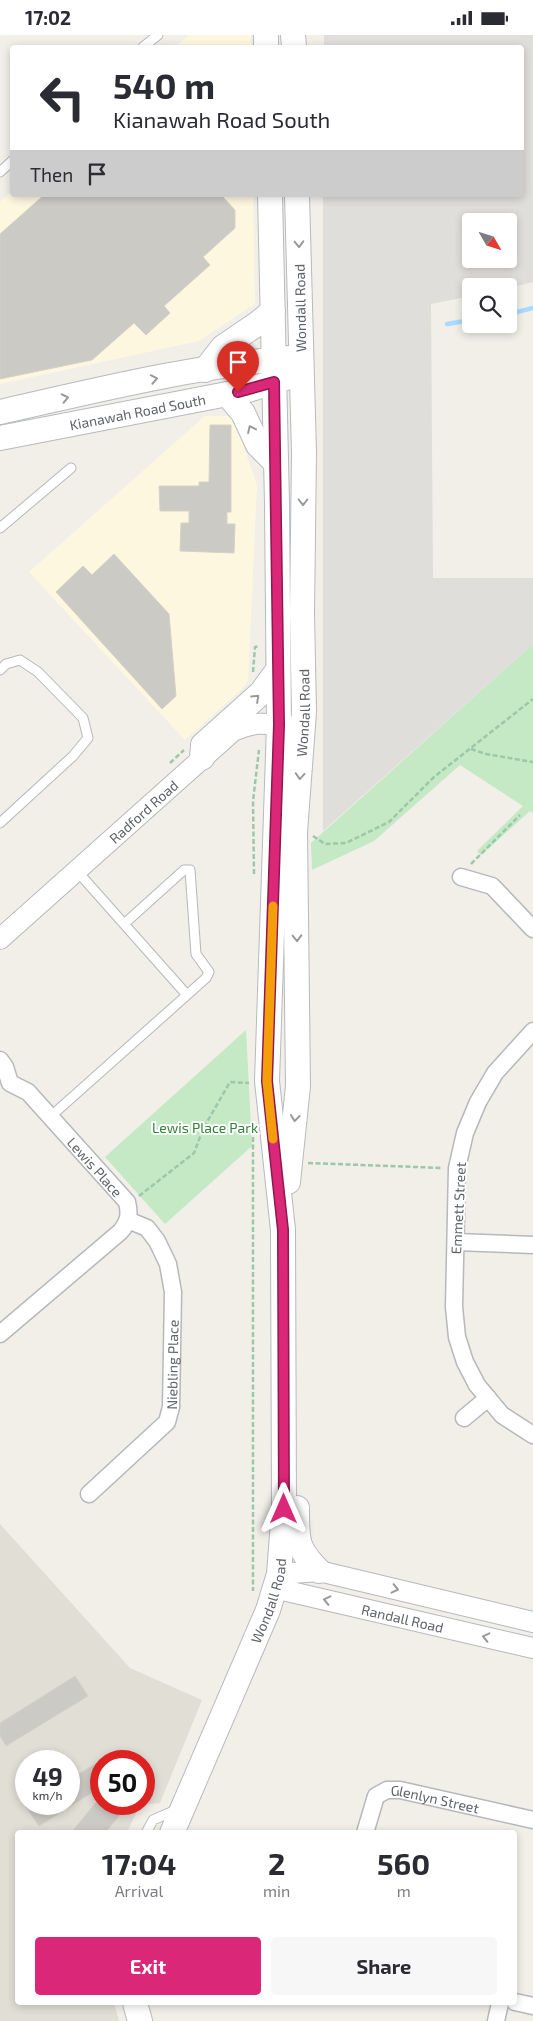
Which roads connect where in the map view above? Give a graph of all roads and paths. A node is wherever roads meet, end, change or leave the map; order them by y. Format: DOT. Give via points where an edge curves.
graph roads {
  1 [pos="158,35"];
  2 [pos="146,45"];
  3 [pos="10,163"];
  4 [pos="0,172"];
  5 [pos="270,197"];
  6 [pos="297,197"];
  7 [pos="273,311"];
  8 [pos="302,365"];
  9 [pos="205,370"];
  10 [pos="274,371"];
  11 [pos="227,394"];
  12 [pos="0,412"];
  13 [pos="0,438"];
  14 [pos="276,463"];
  15 [pos="71,468"];
  16 [pos="0,529"];
  17 [pos="0,670"];
  18 [pos="278,670"];
  19 [pos="533,699"];
  20 [pos="279,725"];
  21 [pos="304,727"];
  22 [pos="261,744"];
  23 [pos="471,749"];
  24 [pos="202,759"];
  25 [pos="533,762"];
  26 [pos="520,815"];
  27 [pos="0,823"];
  28 [pos="308,833"];
  29 [pos="76,871"];
  30 [pos="254,876"];
  31 [pos="461,877"];
  32 [pos="124,924"];
  33 [pos="533,929"];
  34 [pos="0,939"];
  35 [pos="187,995"];
  36 [pos="533,1031"];
  37 [pos="0,1060"];
  38 [pos="261,1085"];
  39 [pos="298,1086"];
  40 [pos="5,1088"];
  41 [pos="50,1117"];
  42 [pos="253,1134"];
  43 [pos="305,1163"];
  44 [pos="457,1168"];
  45 [pos="127,1202"];
  46 [pos="128,1220"];
  47 [pos="283,1230"];
  48 [pos="456,1242"];
  49 [pos="533,1245"];
  50 [pos="0,1334"];
  51 [pos="488,1398"];
  52 [pos="464,1418"];
  53 [pos="533,1435"];
  54 [pos="284,1441"];
  55 [pos="89,1493"];
  56 [pos="320,1571"];
  57 [pos="276,1581"];
  58 [pos="252,1597"];
  59 [pos="533,1622"];
  60 [pos="533,1648"];
  61 [pos="183,1807"];
  62 [pos="533,1820"];
  63 [pos="148,1830"];
  64 [pos="173,1830"];
  65 [pos="366,1830"];
  66 [pos="517,2002"];
  67 [pos="135,2005"];
  68 [pos="500,2005"];
  69 [pos="533,2006"];
  70 [pos="140,2021"];
  71 [pos="496,2021"];
  1 -- 2 [label="lane"];
  3 -- 4 [label="lane"];
  5 -- 7 [label="main road, Wondall Road"];
  6 -- 8 [label="main road, Wondall Road, one-way"];
  7 -- 9 [label="main road" via="222,347"];
  7 -- 10 [label="main road, Wondall Road"];
  8 -- 10 [label="main road, Kianawah Road South"];
  8 -- 21 [label="main road, Wondall Road, one-way"];
  9 -- 10 [label="main road, Kianawah Road South"];
  12 -- 9 [label="main road, Kianawah Road South, one-way"];
  10 -- 11 [label="main road, Kianawah Road South"];
  10 -- 14 [label="main road, Wondall Road"];
  11 -- 13 [label="main road, Kianawah Road South"];
  14 -- 11 [label="main road, one-way" via="258,445 243,413"];
  14 -- 18 [label="main road, Wondall Road"];
  15 -- 16 [label="lane"];
  17 -- 27 [label="lane" via="6,664 20,660 38,672 83,718 88,738"];
  18 -- 20 [label="main road, Wondall Road"];
  24 -- 18 [label="main road, one-way" via="203,745 261,693"];
  19 -- 23 [label="path"];
  20 -- 21 [label="street, Radford Road"];
  20 -- 24 [label="street, Radford Road" via="247,724 233,731"];
  20 -- 38 [label="main road, Wondall Road"];
  21 -- 39 [label="main road, Wondall Road, one-way" via="295,833"];
  22 -- 30 [label="path" via="257,754 253,801"];
  23 -- 25 [label="path"];
  23 -- 28 [label="path" via="434,777 389,822 346,843 324,844"];
  24 -- 29 [label="street, Radford Road"];
  26 -- 31 [label="path" via="478,855"];
  29 -- 32 [label="lane"];
  29 -- 34 [label="street, Radford Road"];
  31 -- 33 [label="street" via="492,885"];
  32 -- 35 [label="lane"];
  32 -- 35 [label="lane" via="184,870 190,870 196,954 209,972"];
  35 -- 41 [label="lane"];
  36 -- 44 [label="street, Emmett Street" via="495,1073 478,1101 465,1133"];
  37 -- 40 [label="street, Lewis Place" via="5,1067"];
  38 -- 39 [label="main road" via="281,1092"];
  38 -- 45 [label="path" via="230,1082 203,1129 194,1153"];
  38 -- 47 [label="main road, Wondall Road"];
  39 -- 47 [label="main road, Wondall Road, one-way"];
  40 -- 41 [label="street, Lewis Place" via="28,1092"];
  41 -- 45 [label="street, Lewis Place"];
  42 -- 58 [label="path"];
  43 -- 44 [label="path"];
  44 -- 48 [label="street, Emmett Street"];
  45 -- 46 [label="street, Lewis Place"];
  46 -- 50 [label="street" via="120,1232"];
  46 -- 55 [label="street, Niebling Place" via="147,1228 158,1241 168,1264 173,1293 170,1407 167,1422"];
  47 -- 54 [label="main road, Wondall Road"];
  48 -- 49 [label="street"];
  48 -- 51 [label="street, Emmett Street" via="454,1307 457,1337 465,1363"];
  51 -- 52 [label="street"];
  51 -- 53 [label="street, Emmett Street" via="502,1415"];
  54 -- 56 [label="main road" via="297,1450 298,1539 303,1553"];
  54 -- 57 [label="main road, Wondall Road" via="284,1509"];
  56 -- 57 [label="street, Randall Road"];
  56 -- 59 [label="street, Randall Road, one-way"];
  60 -- 57 [label="street, Randall Road, one-way"];
  57 -- 61 [label="main road, Wondall Road" via="268,1610"];
  61 -- 63 [label="lane" via="153,1820"];
  61 -- 64 [label="main road, Wondall Road"];
  62 -- 65 [label="street, Glenlyn Street" via="400,1790 387,1790 376,1796"];
  66 -- 69 [label="street"];
  67 -- 70 [label="main road"];
  68 -- 71 [label="street"];
}
